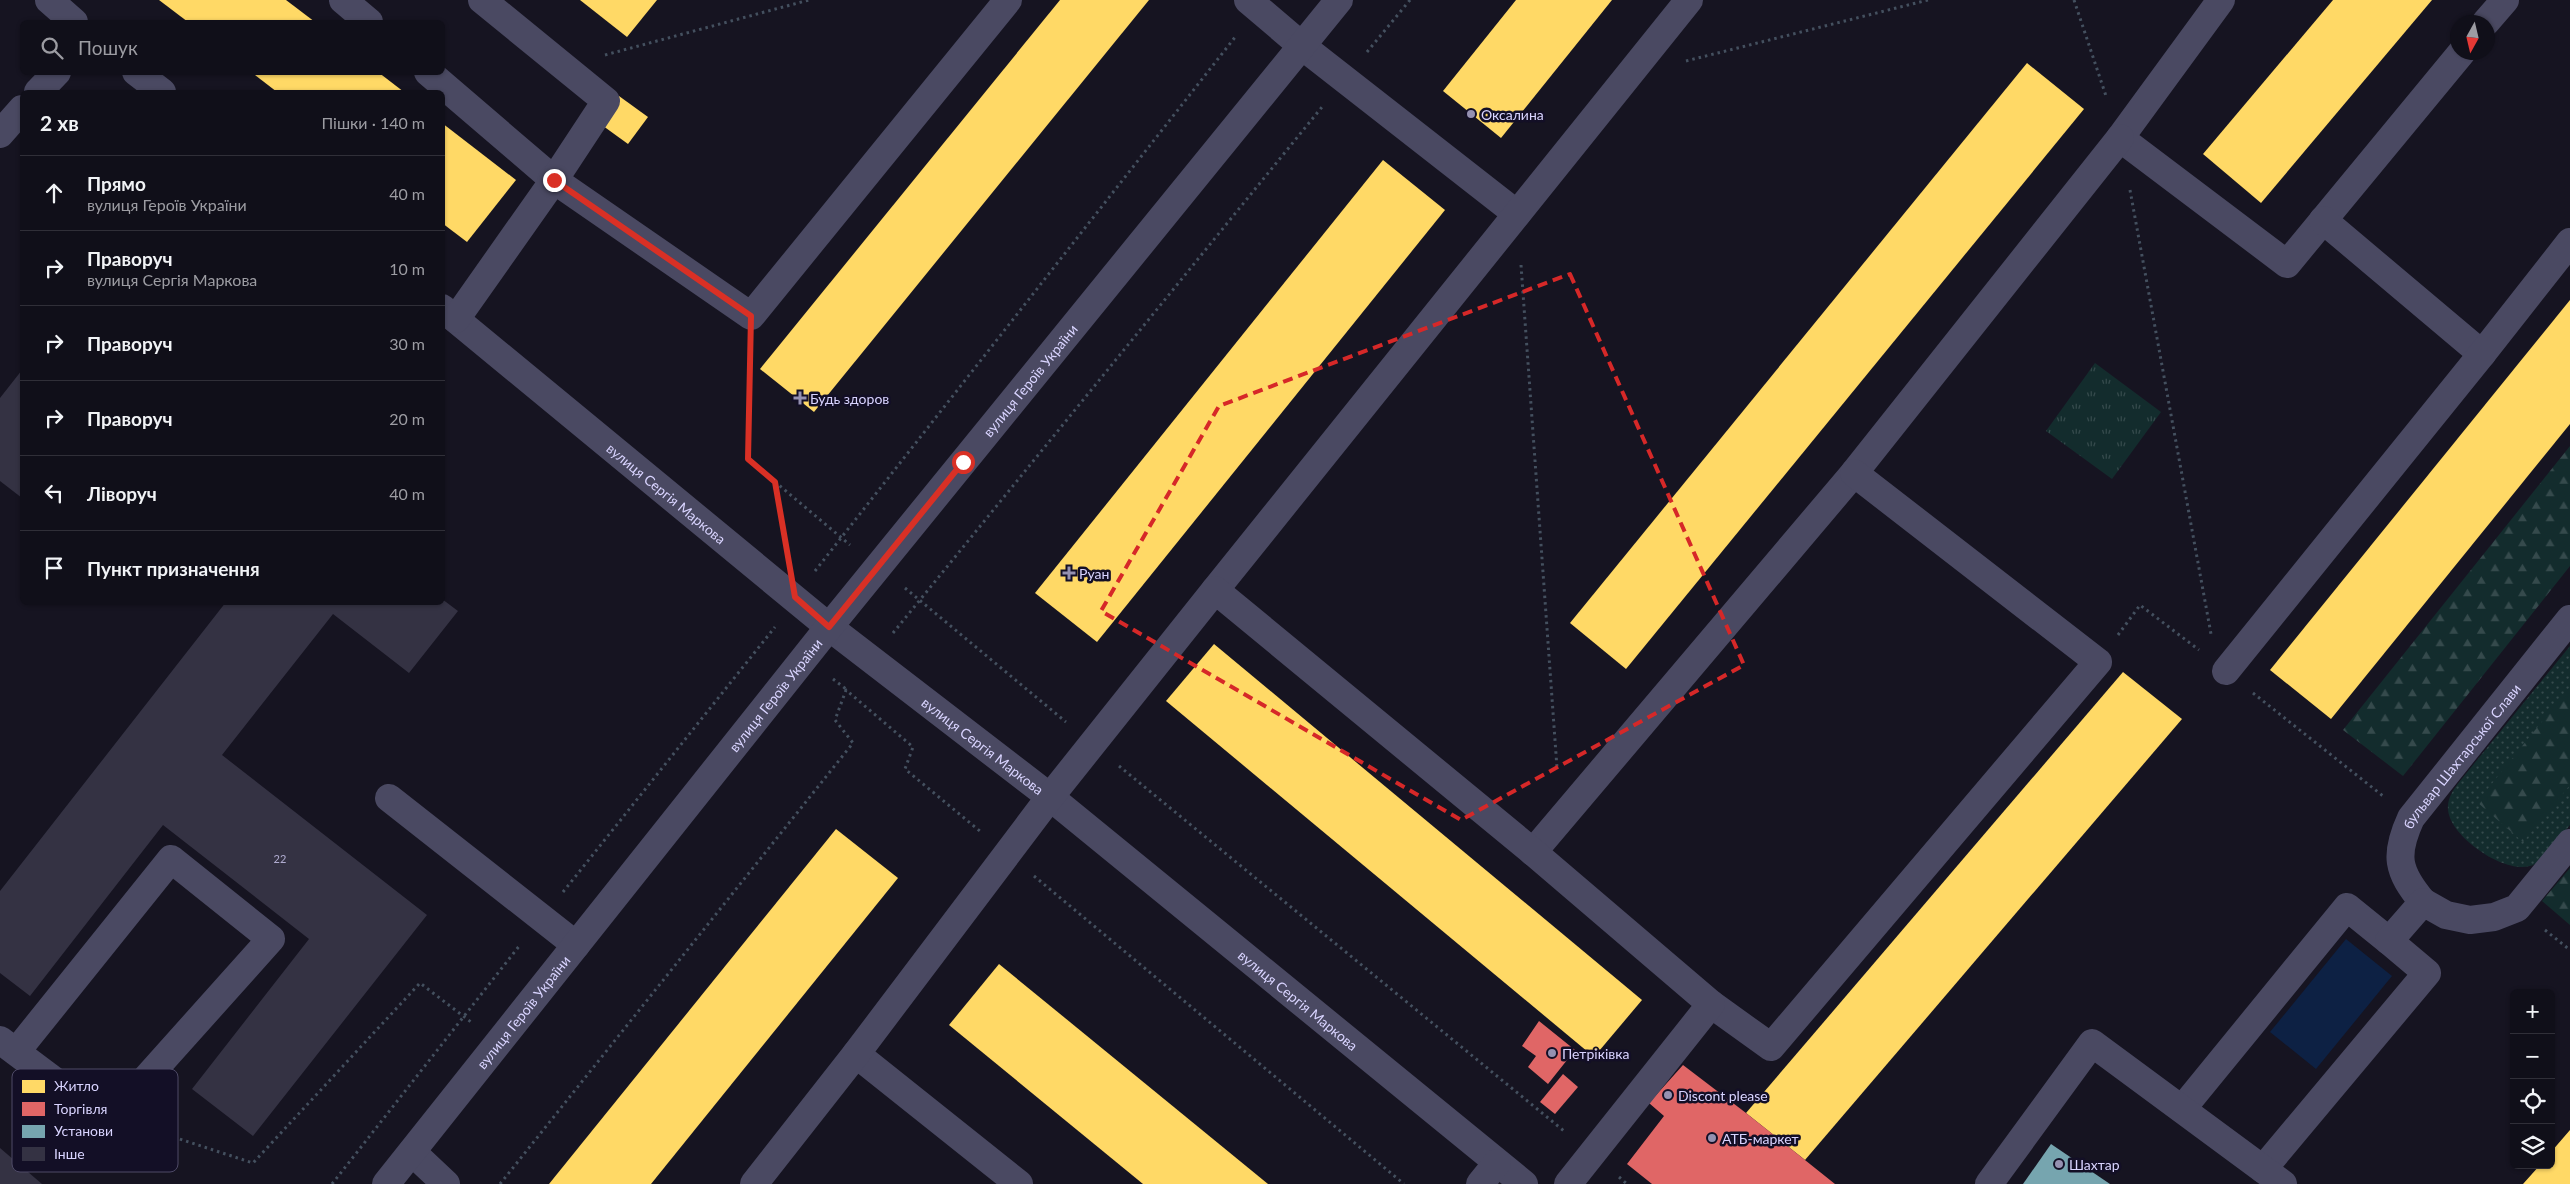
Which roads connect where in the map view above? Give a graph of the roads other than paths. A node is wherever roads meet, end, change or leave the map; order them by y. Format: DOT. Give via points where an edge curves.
graph roads {
  1 [pos="49,0"];
  2 [pos="343,0"];
  3 [pos="482,0"];
  4 [pos="1008,0"];
  5 [pos="1248,0"];
  6 [pos="1339,0"];
  7 [pos="1689,0"];
  8 [pos="2221,0"];
  9 [pos="2505,0"];
  10 [pos="2492,15"];
  11 [pos="72,20"];
  12 [pos="367,20"];
  13 [pos="1302,46"];
  14 [pos="2455,60"];
  15 [pos="54,75"];
  16 [pos="140,75"];
  17 [pos="432,75"];
  18 [pos="40,90"];
  19 [pos="159,90"];
  20 [pos="20,112"];
  21 [pos="0,134"];
  22 [pos="2120,138"];
  23 [pos="554,180"];
  24 [pos="1517,214"];
  25 [pos="2323,220"];
  26 [pos="2570,242"];
  27 [pos="449,314"];
  28 [pos="2482,354"];
  29 [pos="1854,474"];
  30 [pos="1215,590"];
  31 [pos="2570,619"];
  32 [pos="829,627"];
  33 [pos="2226,671"];
  34 [pos="1050,797"];
  35 [pos="389,798"];
  36 [pos="2570,843"];
  37 [pos="1533,852"];
  38 [pos="2423,902"];
  39 [pos="2389,941"];
  40 [pos="576,945"];
  41 [pos="1711,1004"];
  42 [pos="8,1046"];
  43 [pos="856,1054"];
  44 [pos="39,1069"];
  45 [pos="156,1069"];
  46 [pos="2182,1109"];
  47 [pos="412,1152"];
  48 [pos="1498,1163"];
  49 [pos="2273,1176"];
  50 [pos="386,1184"];
  51 [pos="446,1184"];
  52 [pos="754,1184"];
  53 [pos="1018,1184"];
  54 [pos="1480,1184"];
  55 [pos="1524,1184"];
  56 [pos="1568,1184"];
  57 [pos="1989,1184"];
  1 -- 11 [label="street"];
  2 -- 12 [label="street"];
  3 -- 23 [label="street" via="606,101"];
  4 -- 23 [label="street" via="751,316"];
  5 -- 13 [label="street"];
  6 -- 13 [label="street, вулиця Героїв України"];
  7 -- 24 [label="street"];
  8 -- 22 [label="street"];
  9 -- 10 [label="street"];
  13 -- 24 [label="street"];
  13 -- 32 [label="street, вулиця Героїв України"];
  14 -- 25 [label="street"];
  15 -- 18 [label="street"];
  16 -- 19 [label="street"];
  17 -- 23 [label="street"];
  20 -- 21 [label="street"];
  22 -- 25 [label="street" via="2287,264"];
  22 -- 29 [label="street"];
  23 -- 27 [label="street"];
  24 -- 30 [label="street"];
  25 -- 28 [label="street"];
  26 -- 28 [label="street"];
  27 -- 32 [label="street, вулиця Сергія Маркова"];
  28 -- 33 [label="street"];
  29 -- 37 [label="street"];
  29 -- 41 [label="street" via="2098,662 1771,1047"];
  30 -- 34 [label="street"];
  30 -- 37 [label="street"];
  31 -- 38 [label="street, бульвар Шахтарської Слави" via="2411,818 2401,840 2401,863 2408,885"];
  32 -- 34 [label="street, вулиця Сергія Маркова"];
  32 -- 40 [label="street, вулиця Героїв України"];
  34 -- 43 [label="street"];
  34 -- 48 [label="street, вулиця Сергія Маркова"];
  35 -- 40 [label="street"];
  36 -- 38 [label="street, бульвар Шахтарської Слави" via="2517,908 2470,920 2446,915"];
  37 -- 41 [label="street"];
  38 -- 39 [label="street"];
  39 -- 46 [label="street" via="2347,907"];
  39 -- 49 [label="street" via="2427,973"];
  40 -- 47 [label="street, вулиця Героїв України"];
  41 -- 56 [label="street"];
  42 -- 44 [label="street"];
  42 -- 45 [label="street" via="172,859 271,939"];
  43 -- 52 [label="street"];
  43 -- 53 [label="street"];
  46 -- 49 [label="street"];
  46 -- 57 [label="street" via="2092,1043"];
  47 -- 50 [label="street, вулиця Героїв України"];
  47 -- 51 [label="street"];
  48 -- 54 [label="street"];
  48 -- 55 [label="street, вулиця Сергія Маркова"];
}
